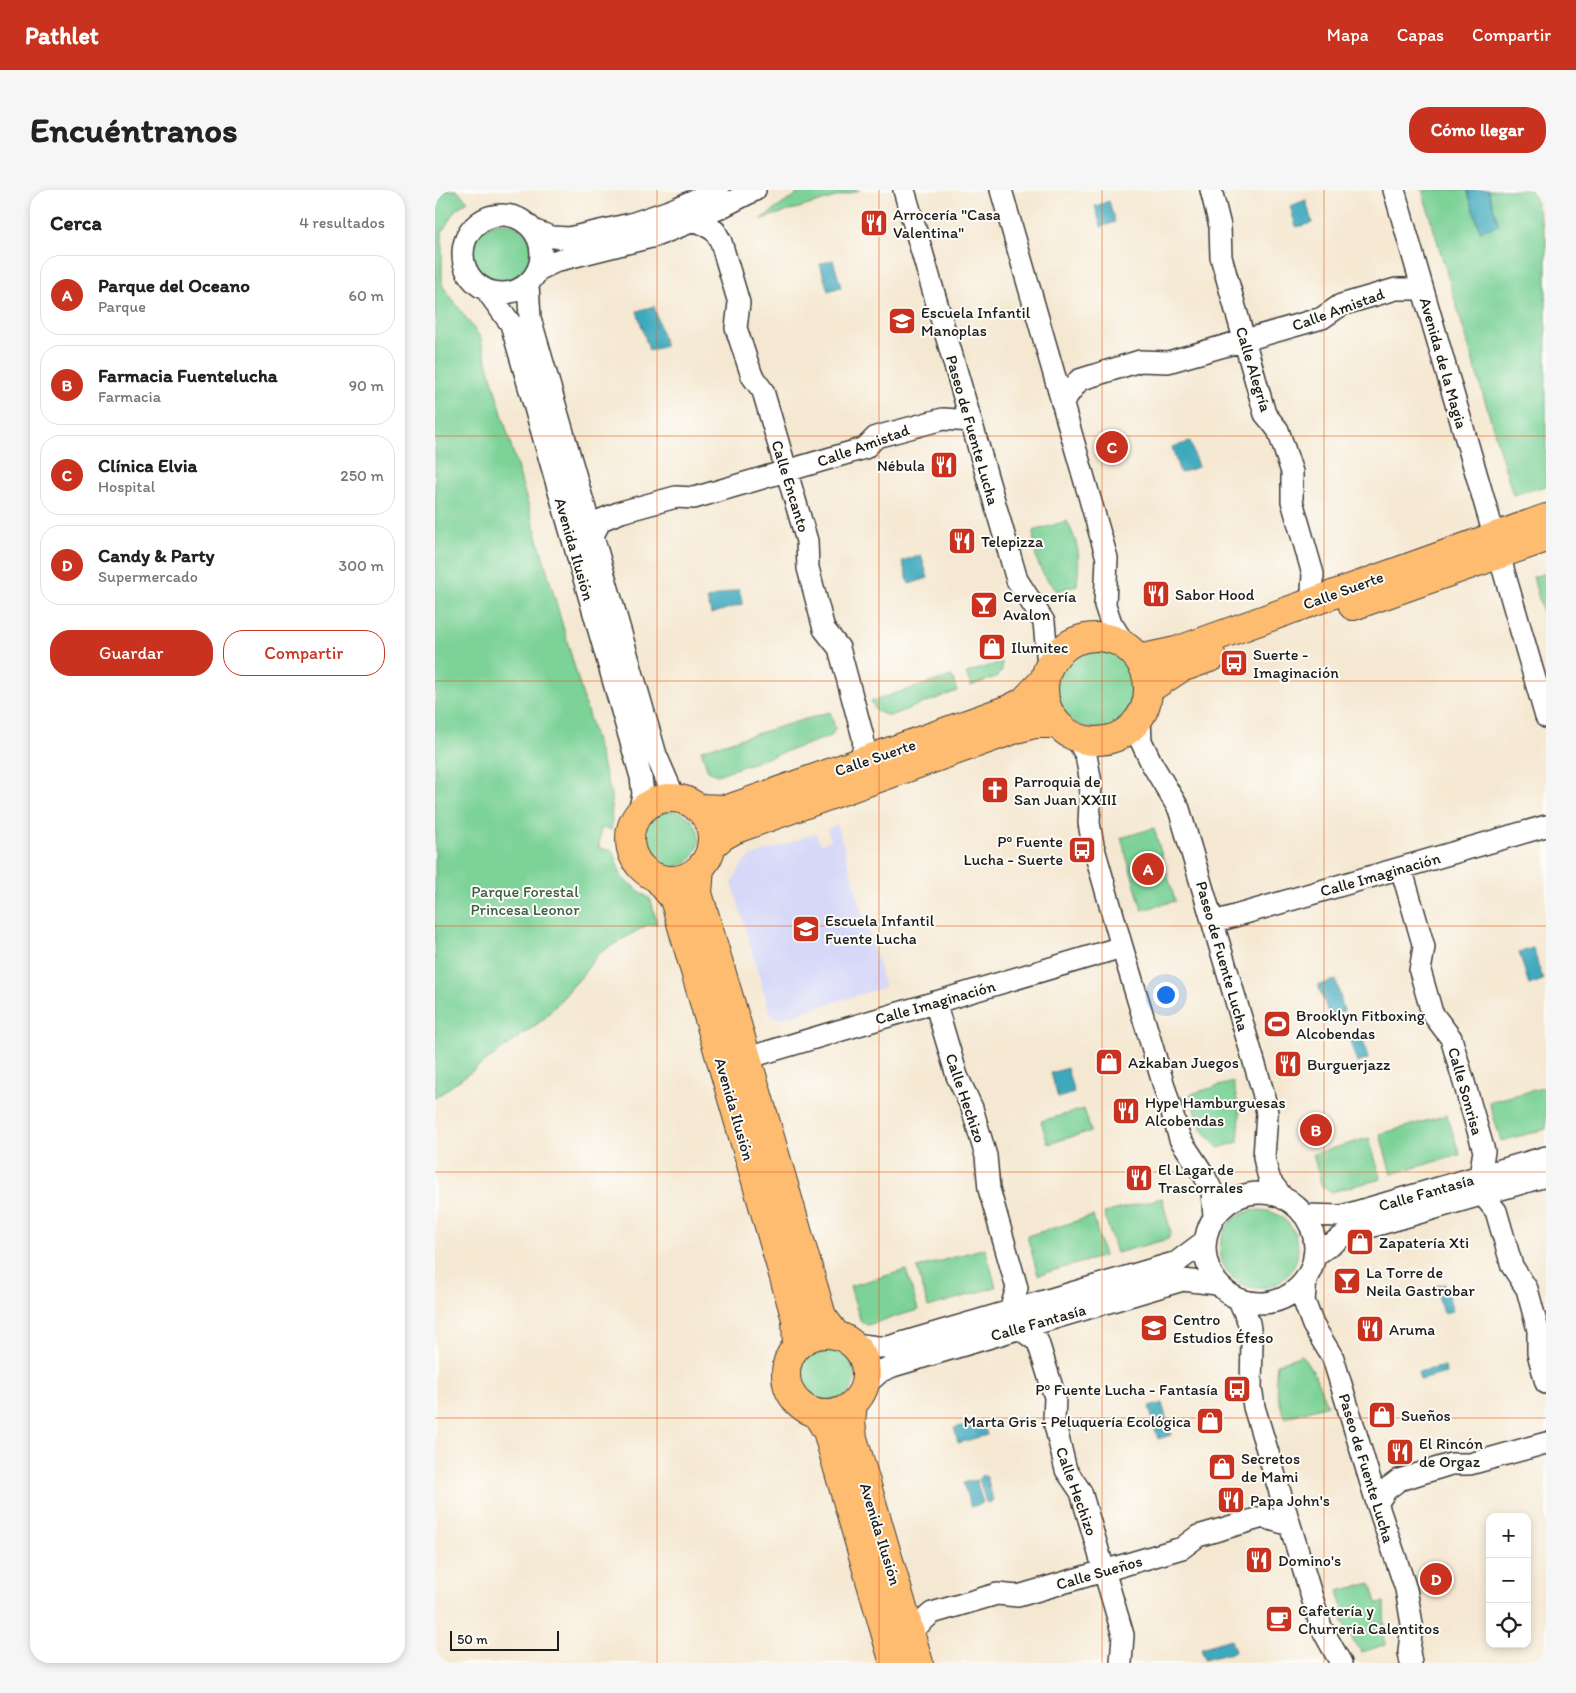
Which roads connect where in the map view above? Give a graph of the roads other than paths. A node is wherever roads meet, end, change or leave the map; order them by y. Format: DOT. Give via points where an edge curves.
graph roads {
  1 [pos="718,190"];
  2 [pos="755,190"];
  3 [pos="904,190"];
  4 [pos="1001,190"];
  5 [pos="1211,190"];
  6 [pos="1394,190"];
  7 [pos="696,220"];
  8 [pos="535,231"];
  9 [pos="533,277"];
  10 [pos="1422,289"];
  11 [pos="487,291"];
  12 [pos="1245,340"];
  13 [pos="1062,403"];
  14 [pos="971,421"];
  15 [pos="786,471"];
  16 [pos="1546,518"];
  17 [pos="593,535"];
  18 [pos="1546,538"];
  19 [pos="1497,545"];
  20 [pos="1309,602"];
  21 [pos="1133,652"];
  22 [pos="1046,673"];
  23 [pos="1149,689"];
  24 [pos="1546,717"];
  25 [pos="1140,718"];
  26 [pos="1066,731"];
  27 [pos="857,763"];
  28 [pos="686,803"];
  29 [pos="639,813"];
  30 [pos="1546,826"];
  31 [pos="706,857"];
  32 [pos="1401,868"];
  33 [pos="657,878"];
  34 [pos="1213,922"];
  35 [pos="1122,947"];
  36 [pos="935,1002"];
  37 [pos="747,1058"];
  38 [pos="1546,1157"];
  39 [pos="1546,1176"];
  40 [pos="1482,1186"];
  41 [pos="1284,1199"];
  42 [pos="1304,1216"];
  43 [pos="1214,1218"];
  44 [pos="1205,1241"];
  45 [pos="1314,1256"];
  46 [pos="1305,1279"];
  47 [pos="1217,1284"];
  48 [pos="1239,1300"];
  49 [pos="1014,1320"];
  50 [pos="845,1340"];
  51 [pos="797,1346"];
  52 [pos="1546,1383"];
  53 [pos="859,1395"];
  54 [pos="816,1413"];
  55 [pos="1546,1443"];
  56 [pos="1377,1502"];
  57 [pos="1290,1525"];
  58 [pos="1103,1570"];
  59 [pos="911,1632"];
  60 [pos="894,1663"];
  61 [pos="919,1663"];
  62 [pos="1121,1663"];
  63 [pos="1341,1663"];
  64 [pos="1411,1663"];
  1 -- 8 [label="street" via="631,224 587,234 551,237"];
  2 -- 7 [label="street"];
  3 -- 14 [label="street, Paseo de Fuente Lucha"];
  4 -- 13 [label="street"];
  5 -- 12 [label="street, Calle Alegría" via="1221,226 1221,258"];
  6 -- 10 [label="street, Avenida de la Magia"];
  7 -- 9 [label="street" via="655,236 559,260"];
  7 -- 15 [label="street, Calle Encanto" via="715,231 721,242 739,303 736,328 752,376 763,391"];
  8 -- 9 [label="street" via="542,257"];
  8 -- 11 [label="street" via="526,222 500,214 475,224 463,247 463,261 467,274"];
  9 -- 11 [label="street" via="519,290 509,293"];
  9 -- 17 [label="street, Avenida Ilusión" via="530,318"];
  10 -- 12 [label="street, Calle Amistad" via="1396,288 1341,305 1322,318"];
  10 -- 19 [label="street, Avenida de la Magia"];
  11 -- 29 [label="street, Avenida Ilusión" via="511,324 641,777 643,794"];
  12 -- 13 [label="street, Calle Amistad" via="1168,362 1140,362 1079,380"];
  12 -- 20 [label="street, Calle Alegría" via="1265,414 1278,430 1291,472 1292,500 1313,574"];
  13 -- 21 [label="street" via="1107,558 1105,605 1111,623"];
  14 -- 15 [label="street, Calle Amistad" via="943,419 876,438 865,448"];
  14 -- 22 [label="street, Paseo de Fuente Lucha" via="1017,580 1044,622"];
  15 -- 17 [label="street, Calle Amistad" via="694,498 675,497 621,512 601,520"];
  15 -- 27 [label="street, Calle Encanto" via="807,540 808,568 824,629 839,648 863,737 864,749"];
  16 -- 19 [label="main road, Calle Suerte"];
  17 -- 28 [label="street, Avenida Ilusión" via="656,755"];
  18 -- 19 [label="main road, Calle Suerte"];
  19 -- 20 [label="main road, Calle Suerte"];
  19 -- 23 [label="main road, Calle Suerte" via="1181,668"];
  19 -- 24 [label="street, Avenida de la Magia"];
  20 -- 21 [label="main road, Calle Suerte" via="1176,650"];
  21 -- 22 [label="main road" via="1105,637 1083,638 1063,648"];
  21 -- 23 [label="main road" via="1147,673"];
  22 -- 26 [label="main road" via="1043,694 1046,706"];
  22 -- 27 [label="main road, Calle Suerte" via="1023,702"];
  23 -- 25 [label="main road" via="1147,704"];
  25 -- 26 [label="main road" via="1123,735 1100,742"];
  25 -- 34 [label="street, Paseo de Fuente Lucha" via="1141,741 1179,809"];
  26 -- 31 [label="main road, Calle Suerte" via="1035,724 1016,729 736,829 723,836"];
  26 -- 35 [label="street" via="1086,756 1091,783 1089,823 1093,845"];
  27 -- 28 [label="main road, Calle Suerte" via="728,809"];
  28 -- 29 [label="main road" via="659,800"];
  28 -- 31 [label="main road" via="706,818 711,831"];
  29 -- 33 [label="main road" via="630,837 631,850 645,871"];
  30 -- 32 [label="street, Calle Imaginación"];
  31 -- 33 [label="main road" via="691,875 680,879"];
  31 -- 37 [label="main road, Avenida Ilusión" via="697,893"];
  32 -- 34 [label="street, Calle Imaginación"];
  32 -- 40 [label="street, Calle Sonrisa" via="1424,947 1420,971 1432,1013 1451,1038 1484,1151"];
  33 -- 51 [label="main road, Avenida Ilusión" via="674,898 796,1319"];
  34 -- 41 [label="street, Paseo de Fuente Lucha" via="1263,1092 1267,1113 1266,1167 1270,1181"];
  35 -- 36 [label="street, Calle Imaginación"];
  35 -- 43 [label="street" via="1181,1139 1212,1191"];
  36 -- 37 [label="street, Calle Imaginación"];
  36 -- 49 [label="street, Calle Hechizo" via="986,1156 989,1189 1017,1288"];
  37 -- 50 [label="main road, Avenida Ilusión" via="822,1316"];
  38 -- 40 [label="street, Calle Fantasía"];
  39 -- 40 [label="street, Calle Fantasía"];
  40 -- 42 [label="street, Calle Fantasía" via="1342,1216"];
  40 -- 45 [label="street, Calle Fantasía" via="1346,1234"];
  40 -- 52 [label="street" via="1496,1211 1512,1266 1527,1289 1538,1330 1537,1353"];
  41 -- 42 [label="street"];
  41 -- 43 [label="street" via="1264,1193 1244,1196 1227,1204"];
  42 -- 45 [label="street" via="1314,1236"];
  43 -- 44 [label="street"];
  44 -- 47 [label="street" via="1205,1256"];
  44 -- 49 [label="street, Calle Fantasía" via="1177,1262"];
  45 -- 46 [label="street"];
  46 -- 48 [label="street" via="1286,1297 1262,1303"];
  46 -- 56 [label="street, Paseo de Fuente Lucha" via="1304,1301 1313,1325 1333,1358"];
  47 -- 48 [label="street"];
  47 -- 49 [label="street, Calle Fantasía" via="1183,1280"];
  48 -- 57 [label="street" via="1253,1342 1251,1387 1254,1407"];
  49 -- 50 [label="street, Calle Fantasía" via="877,1348"];
  49 -- 53 [label="street, Calle Fantasía" via="881,1371"];
  49 -- 58 [label="street, Calle Hechizo" via="1038,1342 1055,1396 1054,1421 1066,1470 1081,1492"];
  50 -- 51 [label="main road" via="825,1333 805,1339"];
  50 -- 53 [label="main road" via="861,1353 865,1363 867,1374"];
  51 -- 54 [label="main road" via="789,1356 785,1379 795,1401"];
  53 -- 54 [label="main road" via="842,1411"];
  53 -- 59 [label="main road, Avenida Ilusión" via="851,1421 853,1438"];
  54 -- 60 [label="main road, Avenida Ilusión" via="827,1431"];
  55 -- 56 [label="street" via="1470,1464 1451,1464 1399,1480"];
  56 -- 64 [label="street, Paseo de Fuente Lucha" via="1406,1590 1412,1624"];
  57 -- 58 [label="street, Calle Sueños" via="1263,1517 1198,1536 1182,1548"];
  57 -- 63 [label="street" via="1321,1628"];
  58 -- 59 [label="street, Calle Sueños" via="1019,1596 997,1594 932,1613"];
  58 -- 62 [label="street, Calle Hechizo" via="1123,1635"];
  59 -- 61 [label="main road, Avenida Ilusión"];
}
